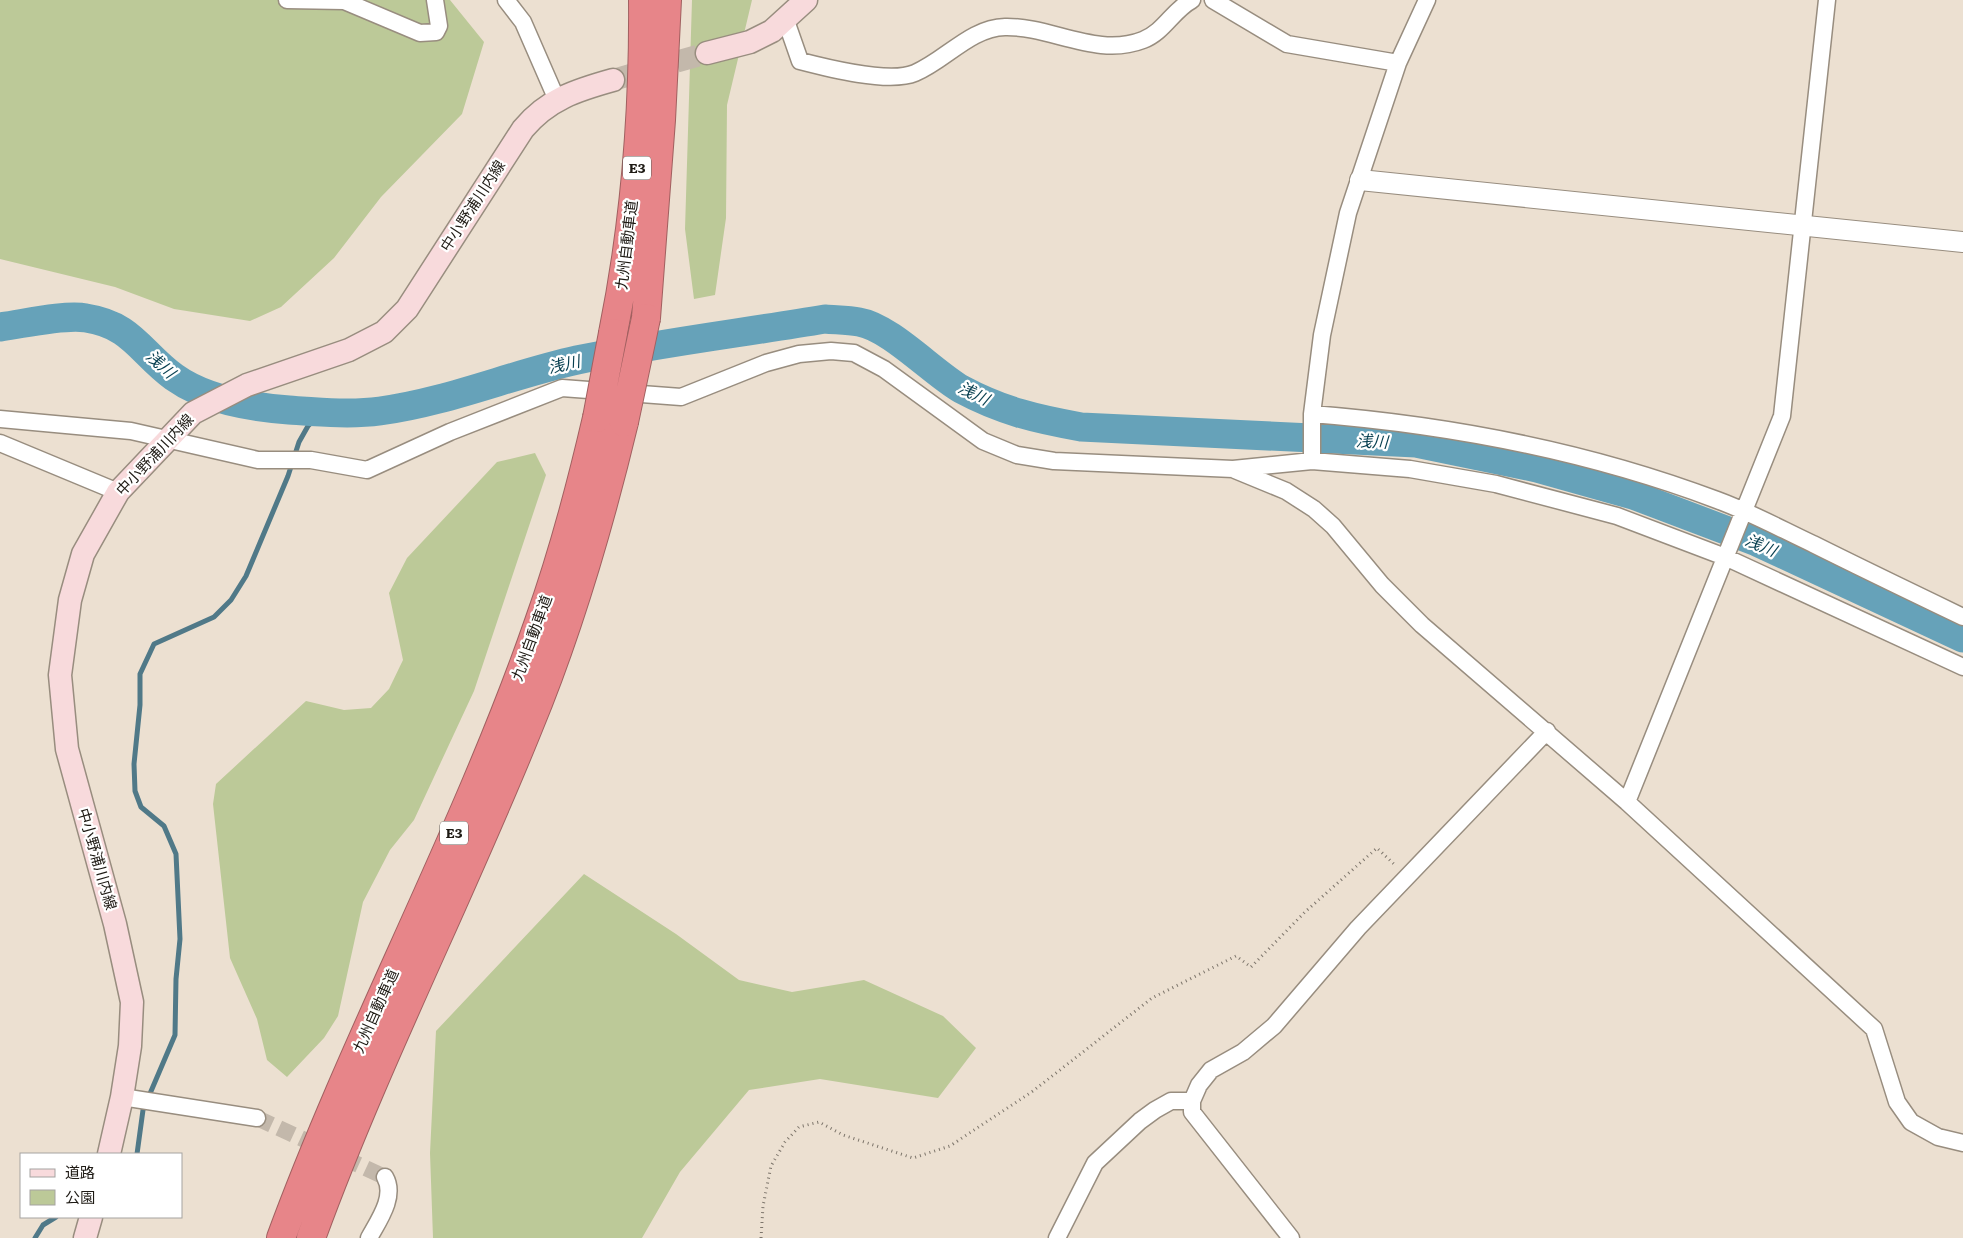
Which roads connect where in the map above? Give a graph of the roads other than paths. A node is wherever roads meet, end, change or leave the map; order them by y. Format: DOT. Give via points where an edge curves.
graph roads {
  1 [pos="287,0"];
  2 [pos="435,0"];
  3 [pos="506,0"];
  4 [pos="643,0"];
  5 [pos="667,0"];
  6 [pos="806,0"];
  7 [pos="1192,0"];
  8 [pos="1213,0"];
  9 [pos="1427,0"];
  10 [pos="1827,0"];
  11 [pos="786,18"];
  12 [pos="707,54"];
  13 [pos="1398,63"];
  14 [pos="613,80"];
  15 [pos="557,100"];
  16 [pos="1360,180"];
  17 [pos="1803,225"];
  18 [pos="1963,242"];
  19 [pos="1311,417"];
  20 [pos="0,419"];
  21 [pos="169,438"];
  22 [pos="0,443"];
  23 [pos="1312,456"];
  24 [pos="1233,469"];
  25 [pos="118,492"];
  26 [pos="1742,514"];
  27 [pos="1727,552"];
  28 [pos="1963,617"];
  29 [pos="1963,667"];
  30 [pos="1547,730"];
  31 [pos="1627,802"];
  32 [pos="122,1097"];
  33 [pos="1192,1101"];
  34 [pos="257,1118"];
  35 [pos="1963,1143"];
  36 [pos="109,1153"];
  37 [pos="385,1177"];
  38 [pos="92,1218"];
  39 [pos="85,1238"];
  40 [pos="282,1238"];
  41 [pos="311,1238"];
  42 [pos="369,1238"];
  43 [pos="1057,1238"];
  44 [pos="1291,1238"];
  1 -- 2 [label="street" via="344,1 428,34 436,32 439,26"];
  3 -- 15 [label="street" via="523,22"];
  4 -- 40 [label="highway, 九州自動車道 / E3, bridge" via="639,150 624,281 586,467 563,548 540,622 468,804 325,1127"];
  5 -- 41 [label="highway, 九州自動車道 / E3, bridge" via="661,129 646,318 624,422 589,556 532,718 382,1064"];
  6 -- 11 [label="main road"];
  7 -- 11 [label="street" via="1144,40 1120,46 1005,27 980,32 914,74 891,77 840,71 800,61"];
  8 -- 13 [label="street" via="1287,44"];
  9 -- 13 [label="street"];
  10 -- 17 [label="street"];
  11 -- 12 [label="main road" via="772,31 750,42"];
  13 -- 16 [label="street"];
  14 -- 15 [label="main road, 中小野浦川内線"];
  15 -- 21 [label="main road, 中小野浦川内線" via="537,112 523,129 407,309 384,332 349,350 247,385 193,413"];
  16 -- 17 [label="street"];
  16 -- 19 [label="street" via="1348,213 1322,334"];
  17 -- 18 [label="street"];
  17 -- 26 [label="street" via="1782,416"];
  19 -- 23 [label="street"];
  19 -- 26 [label="street" via="1377,419 1538,446 1628,470"];
  20 -- 21 [label="street" via="131,430"];
  21 -- 24 [label="street" via="258,460 311,460 367,470 450,432 562,388 681,397 766,364 799,354 831,351 854,353 884,369 983,441 1017,456 1054,461"];
  21 -- 25 [label="main road, 中小野浦川内線"];
  22 -- 25 [label="street"];
  23 -- 24 [label="street"];
  23 -- 27 [label="street" via="1496,484 1618,516"];
  24 -- 30 [label="street" via="1286,490 1314,509 1422,625"];
  25 -- 32 [label="main road, 中小野浦川内線" via="83,554 70,600 60,675 67,749 115,924 132,1002 130,1046"];
  26 -- 27 [label="street"];
  26 -- 28 [label="street"];
  27 -- 29 [label="street"];
  27 -- 31 [label="street"];
  30 -- 31 [label="street"];
  30 -- 33 [label="street" via="1322,967 1274,1026 1243,1052 1211,1070"];
  31 -- 35 [label="street" via="1874,1029 1897,1102 1911,1122 1938,1137"];
  32 -- 34 [label="street"];
  32 -- 36 [label="main road, 中小野浦川内線"];
  33 -- 43 [label="street" via="1171,1101 1155,1110 1095,1163"];
  33 -- 44 [label="street" via="1192,1112"];
  37 -- 42 [label="street" via="390,1186 389,1193"];
  38 -- 39 [label="main road"];
}
